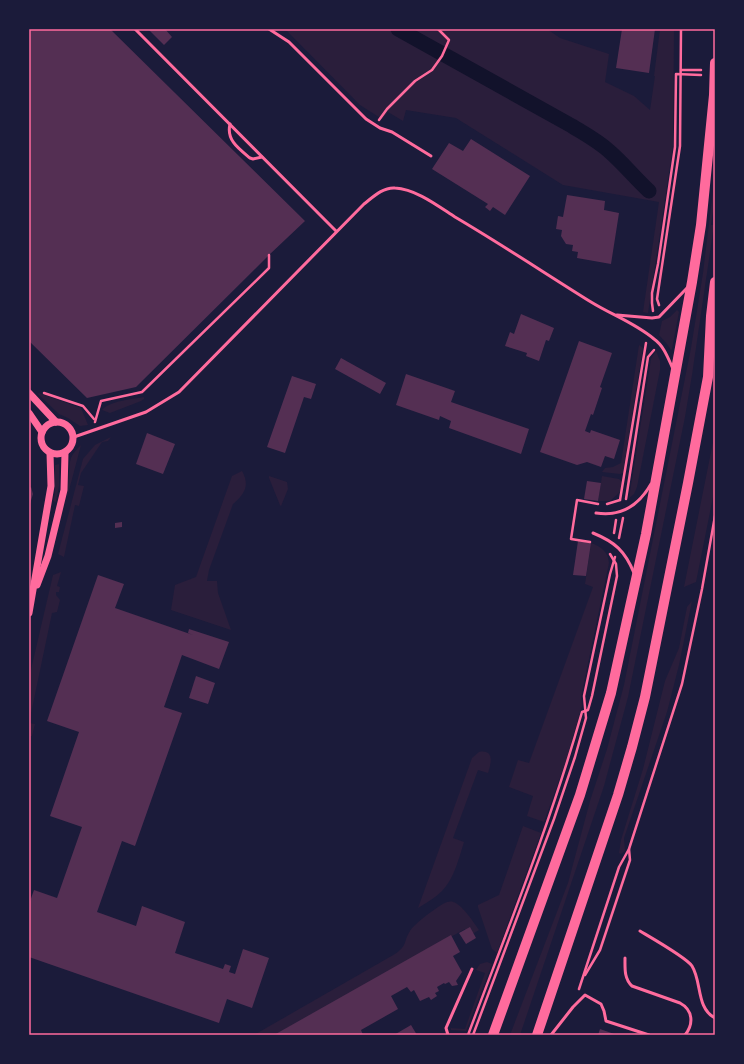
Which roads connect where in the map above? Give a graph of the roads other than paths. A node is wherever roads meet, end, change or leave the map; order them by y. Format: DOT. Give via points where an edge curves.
graph roads {
  1 [pos="134,29"];
  2 [pos="269,29"];
  3 [pos="715,63"];
  4 [pos="230,124"];
  5 [pos="431,156"];
  6 [pos="262,157"];
  7 [pos="336,231"];
  8 [pos="692,282"];
  9 [pos="715,282"];
  10 [pos="615,314"];
  11 [pos="715,355"];
  12 [pos="676,375"];
  13 [pos="708,377"];
  14 [pos="29,393"];
  15 [pos="29,413"];
  16 [pos="56,422"];
  17 [pos="42,432"];
  18 [pos="74,437"];
  19 [pos="50,453"];
  20 [pos="65,453"];
  21 [pos="658,467"];
  22 [pos="596,513"];
  23 [pos="593,533"];
  24 [pos="636,579"];
  25 [pos="31,603"];
  26 [pos="29,613"];
  27 [pos="640,931"];
  28 [pos="625,958"];
  29 [pos="472,968"];
  30 [pos="715,1018"];
  31 [pos="448,1035"];
  32 [pos="493,1035"];
  33 [pos="537,1035"];
  34 [pos="551,1035"];
  35 [pos="649,1035"];
  36 [pos="685,1035"];
  1 -- 4 [label="lane"];
  2 -- 5 [label="lane" via="289,42 366,120 392,132"];
  3 -- 8 [label="main road" via="701,225"];
  4 -- 6 [label="lane"];
  4 -- 6 [label="lane" via="228,131 232,142 250,158"];
  6 -- 7 [label="lane"];
  7 -- 10 [label="lane" via="382,190 395,188 416,193"];
  7 -- 18 [label="lane" via="179,392 146,412"];
  8 -- 10 [label="lane" via="659,317"];
  8 -- 12 [label="main road"];
  9 -- 13 [label="main road"];
  10 -- 12 [label="lane" via="656,340 665,351"];
  11 -- 13 [label="main road"];
  12 -- 21 [label="main road"];
  13 -- 33 [label="main road" via="654,653 632,747"];
  14 -- 16 [label="street"];
  15 -- 17 [label="street"];
  16 -- 17 [label="street" via="48,425"];
  16 -- 18 [label="street" via="70,427"];
  17 -- 19 [label="street" via="41,442"];
  18 -- 20 [label="street" via="71,447"];
  19 -- 20 [label="street"];
  19 -- 25 [label="street" via="51,486"];
  20 -- 25 [label="street" via="64,490 48,556"];
  21 -- 22 [label="lane" via="645,494 636,503 618,513"];
  21 -- 24 [label="main road"];
  23 -- 24 [label="lane" via="617,546 629,561"];
  24 -- 32 [label="main road" via="611,693 580,795"];
  25 -- 26 [label="street"];
  27 -- 30 [label="lane" via="689,962 696,974 704,1006"];
  28 -- 36 [label="lane" via="629,984 680,1003 690,1010 692,1022"];
  29 -- 31 [label="lane" via="446,1028"];
  34 -- 35 [label="lane" via="585,995 601,1004 606,1021"];
}
